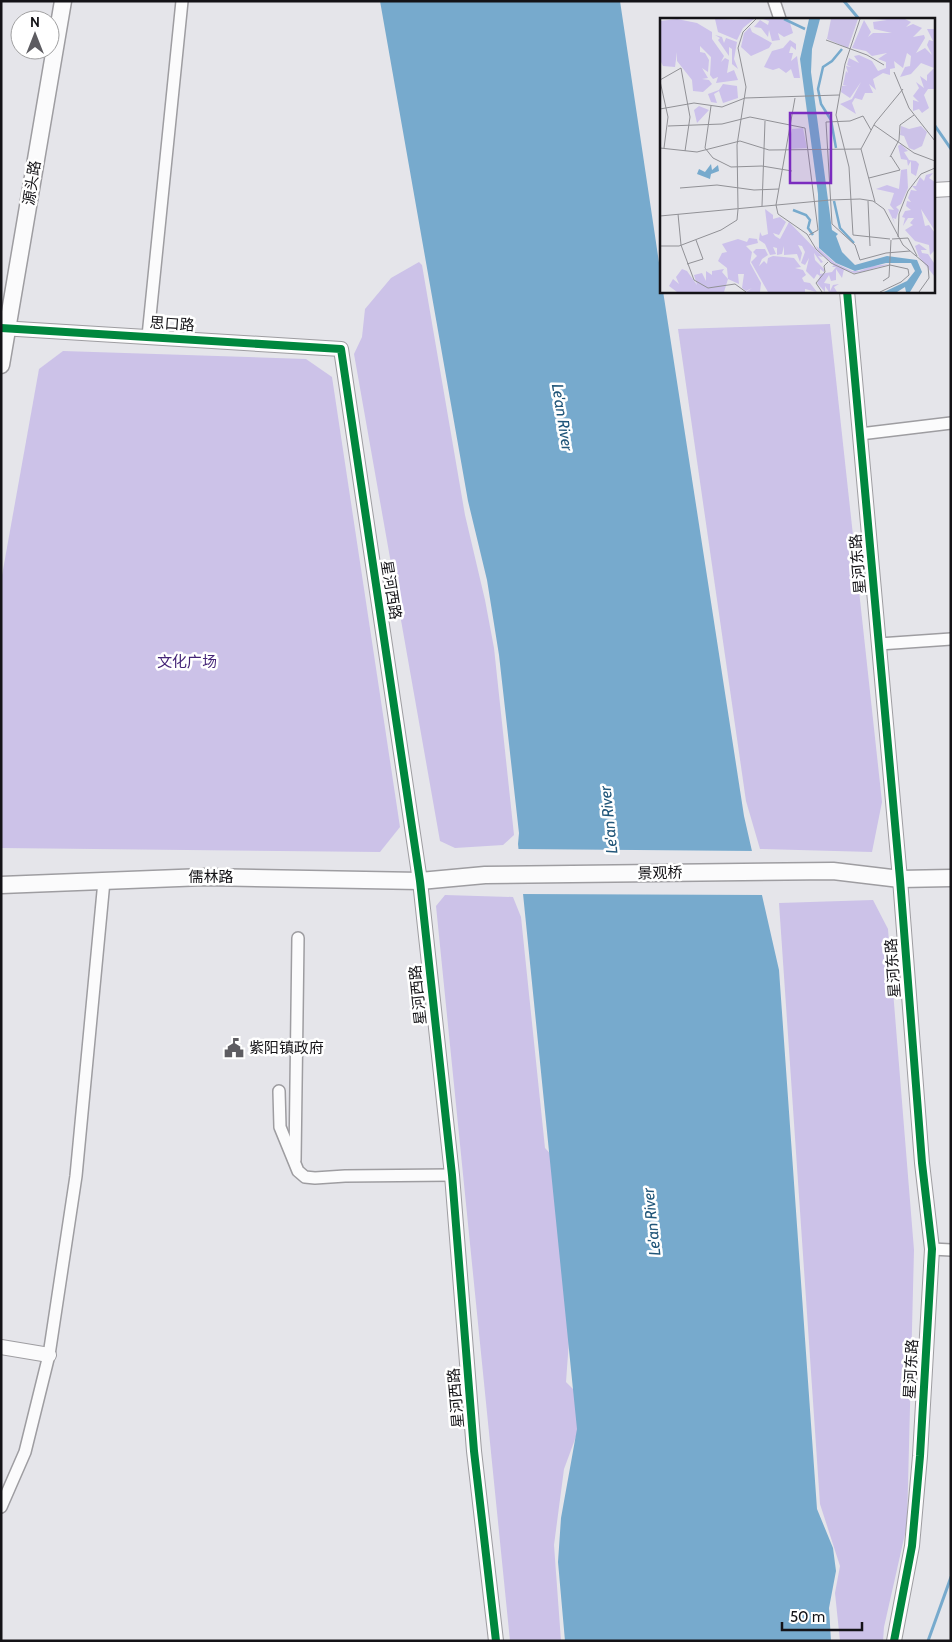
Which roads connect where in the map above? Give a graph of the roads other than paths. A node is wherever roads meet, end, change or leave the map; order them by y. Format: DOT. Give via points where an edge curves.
graph roads {
  1 [pos="63,1"];
  2 [pos="182,1"];
  3 [pos="774,1"];
  4 [pos="780,18"];
  5 [pos="950,189"];
  6 [pos="934,190"];
  7 [pos="847,292"];
  8 [pos="5,328"];
  9 [pos="148,336"];
  10 [pos="340,349"];
  11 [pos="1,364"];
  12 [pos="951,424"];
  13 [pos="860,434"];
  14 [pos="951,639"];
  15 [pos="879,644"];
  16 [pos="951,878"];
  17 [pos="900,879"];
  18 [pos="420,881"];
  19 [pos="104,882"];
  20 [pos="1,885"];
  21 [pos="298,938"];
  22 [pos="279,1091"];
  23 [pos="295,1164"];
  24 [pos="452,1175"];
  25 [pos="932,1249"];
  26 [pos="951,1250"];
  27 [pos="1,1346"];
  28 [pos="49,1355"];
  29 [pos="1,1506"];
  30 [pos="496,1641"];
  31 [pos="894,1641"];
  1 -- 8 [label="main road, 源头路"];
  2 -- 9 [label="street"];
  3 -- 4 [label="street"];
  5 -- 6 [label="street"];
  7 -- 13 [label="street, 星河东路"];
  8 -- 9 [label="street, 思口路"];
  8 -- 11 [label="main road, 源头路"];
  9 -- 10 [label="street, 思口路"];
  10 -- 18 [label="street, 星河西路"];
  12 -- 13 [label="street"];
  13 -- 15 [label="street, 星河东路"];
  14 -- 15 [label="street"];
  15 -- 17 [label="street, 星河东路"];
  16 -- 17 [label="main road, 景观桥"];
  17 -- 18 [label="main road, 景观桥" via="833,871 485,875"];
  17 -- 25 [label="street, 星河东路"];
  18 -- 19 [label="main road, 儒林路" via="204,877"];
  18 -- 24 [label="street, 星河西路"];
  19 -- 20 [label="main road, 儒林路"];
  19 -- 28 [label="street" via="76,1176"];
  21 -- 23 [label="street"];
  22 -- 23 [label="street" via="280,1127"];
  23 -- 24 [label="street" via="305,1177 315,1178"];
  24 -- 30 [label="street, 星河西路" via="474,1451"];
  25 -- 26 [label="street"];
  25 -- 31 [label="street, 星河东路" via="912,1546"];
  27 -- 28 [label="street"];
  28 -- 29 [label="street" via="26,1452"];
}
